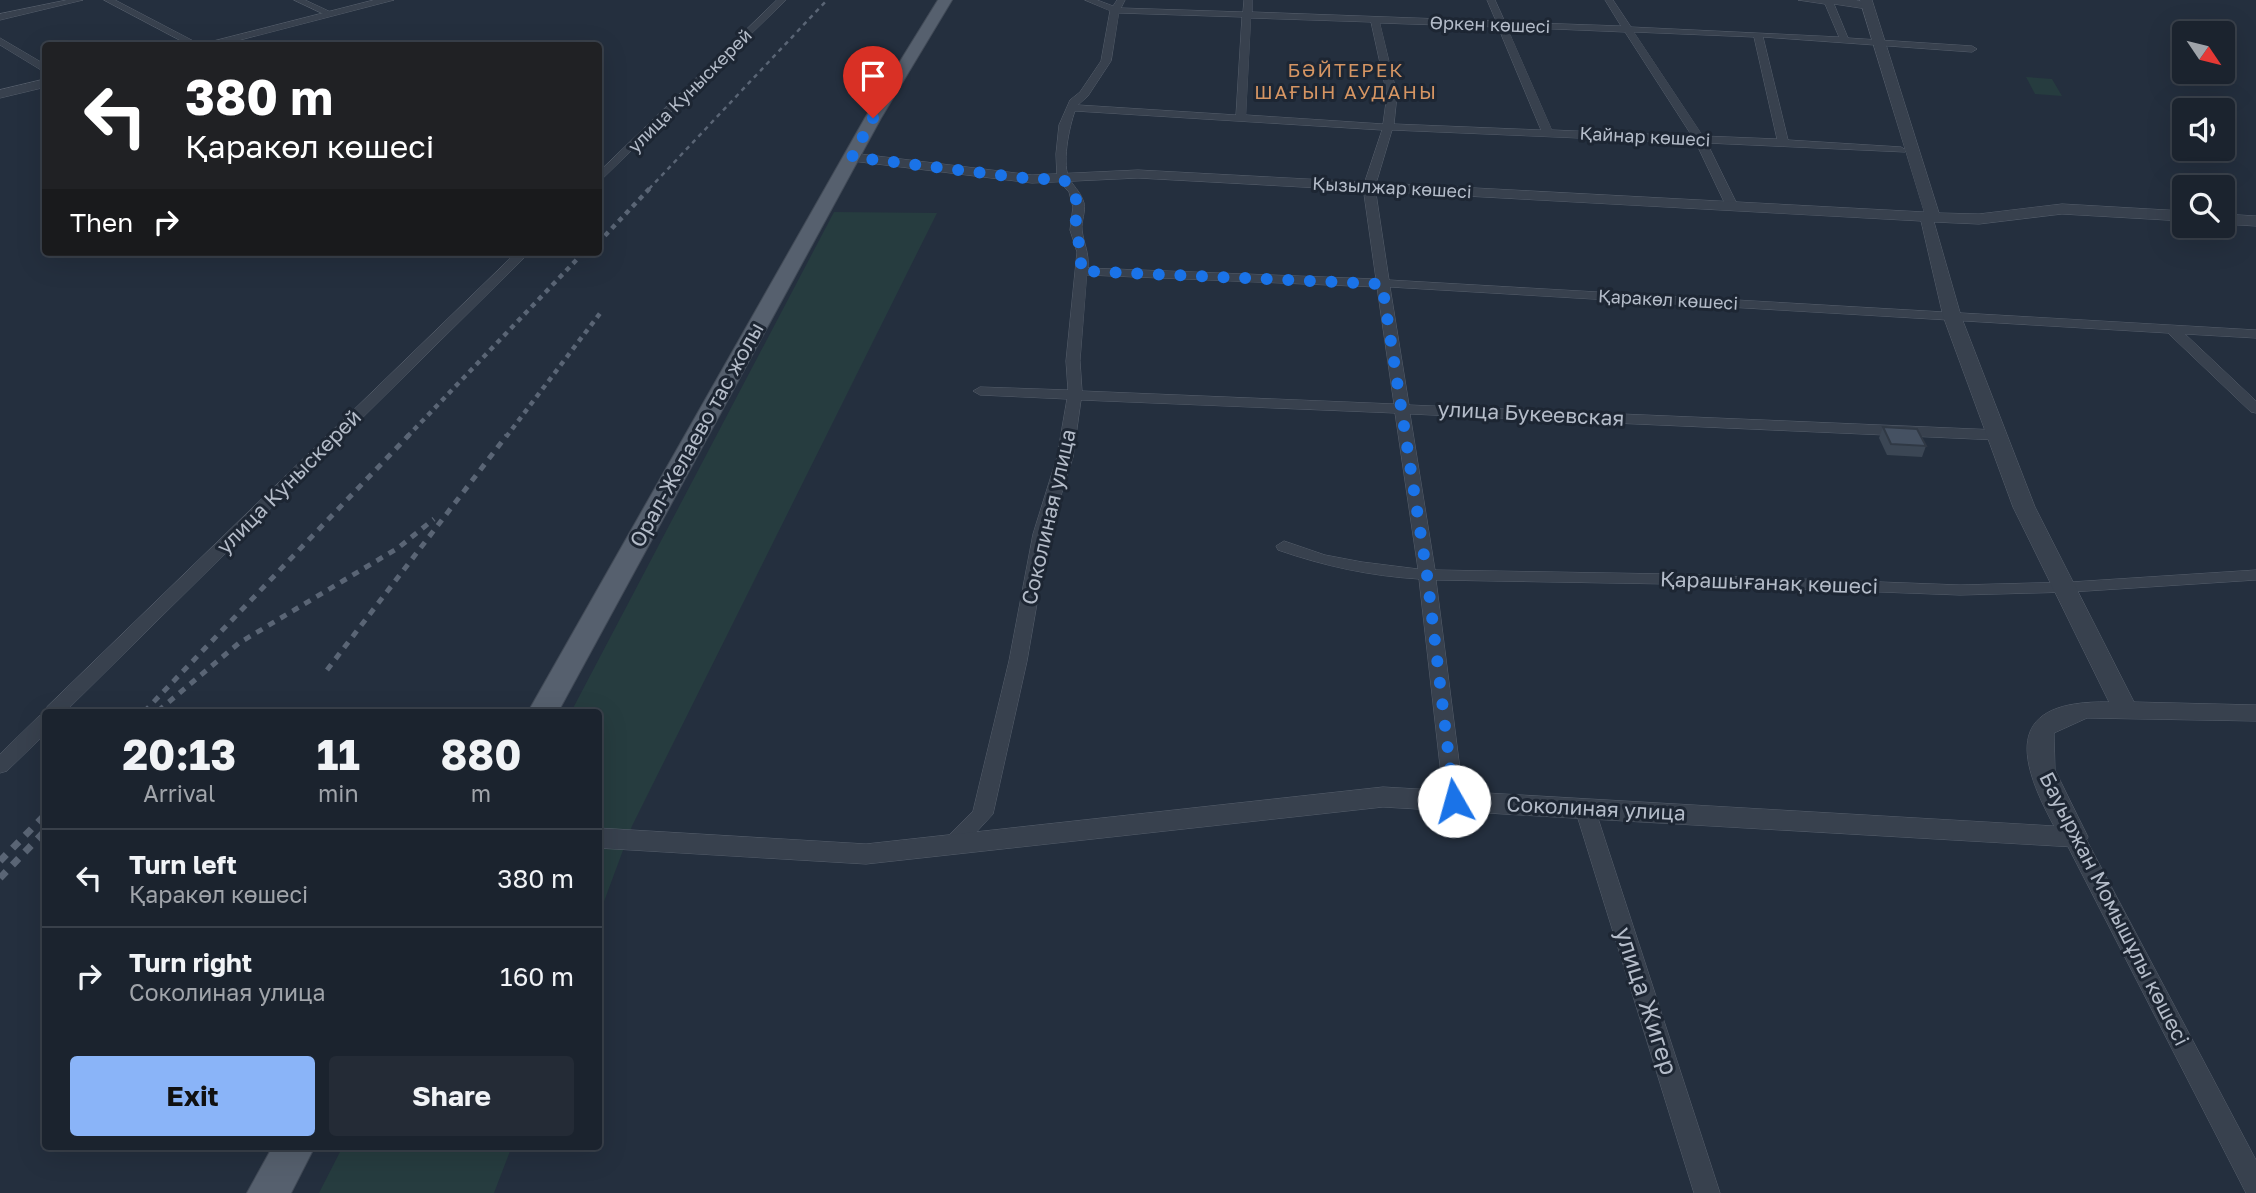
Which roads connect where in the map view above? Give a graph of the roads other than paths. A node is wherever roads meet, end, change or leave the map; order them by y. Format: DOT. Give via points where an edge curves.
graph roads {
  1 [pos="79,0"];
  2 [pos="108,0"];
  3 [pos="298,0"];
  4 [pos="388,0"];
  5 [pos="782,0"];
  6 [pos="945,0"];
  7 [pos="1089,0"];
  8 [pos="1121,0"];
  9 [pos="1248,0"];
  10 [pos="1491,0"];
  11 [pos="1609,0"];
  12 [pos="1802,0"];
  13 [pos="1829,1"];
  14 [pos="1861,2"];
  15 [pos="1115,10"];
  16 [pos="331,14"];
  17 [pos="1247,16"];
  18 [pos="0,17"];
  19 [pos="1375,21"];
  20 [pos="1499,25"];
  21 [pos="1628,31"];
  22 [pos="1758,34"];
  23 [pos="1844,38"];
  24 [pos="0,41"];
  25 [pos="1873,41"];
  26 [pos="192,42"];
  27 [pos="216,42"];
  28 [pos="1972,48"];
  29 [pos="42,67"];
  30 [pos="42,84"];
  31 [pos="0,94"];
  32 [pos="1071,108"];
  33 [pos="1241,117"];
  34 [pos="1388,127"];
  35 [pos="1547,132"];
  36 [pos="1700,140"];
  37 [pos="1783,142"];
  38 [pos="1901,150"];
  39 [pos="852,157"];
  40 [pos="602,176"];
  41 [pos="1063,179"];
  42 [pos="1369,187"];
  43 [pos="1732,206"];
  44 [pos="2172,215"];
  45 [pos="1927,218"];
  46 [pos="2235,220"];
  47 [pos="2256,222"];
  48 [pos="520,256"];
  49 [pos="1080,271"];
  50 [pos="1382,284"];
  51 [pos="1952,316"];
  52 [pos="2172,329"];
  53 [pos="2256,334"];
  54 [pos="980,391"];
  55 [pos="1076,394"];
  56 [pos="1404,408"];
  57 [pos="2256,409"];
  58 [pos="1998,435"];
  59 [pos="1284,546"];
  60 [pos="1427,575"];
  61 [pos="2256,575"];
  62 [pos="2062,586"];
  63 [pos="57,709"];
  64 [pos="545,709"];
  65 [pos="2126,711"];
  66 [pos="2256,713"];
  67 [pos="42,725"];
  68 [pos="0,766"];
  69 [pos="1454,801"];
  70 [pos="1585,808"];
  71 [pos="2074,837"];
  72 [pos="602,838"];
  73 [pos="953,844"];
  74 [pos="293,1150"];
  75 [pos="2256,1186"];
  76 [pos="268,1193"];
  77 [pos="1707,1193"];
  1 -- 18 [label="street"];
  2 -- 26 [label="street"];
  3 -- 16 [label="street"];
  4 -- 16 [label="street"];
  5 -- 40 [label="street, улица Куныскерей"];
  6 -- 39 [label="main road, Орал-Желаево тас жолы"];
  7 -- 15 [label="street, Өркен көшесі"];
  8 -- 15 [label="street"];
  9 -- 17 [label="street"];
  10 -- 20 [label="street"];
  11 -- 21 [label="street"];
  12 -- 13 [label="street"];
  13 -- 14 [label="street"];
  13 -- 23 [label="street"];
  14 -- 25 [label="street"];
  15 -- 17 [label="street, Өркен көшесі"];
  15 -- 32 [label="street" via="1106,61"];
  16 -- 27 [label="street"];
  17 -- 19 [label="street, Өркен көшесі"];
  17 -- 33 [label="street"];
  19 -- 20 [label="street, Өркен көшесі"];
  19 -- 34 [label="street" via="1392,95"];
  20 -- 21 [label="street, Өркен көшесі"];
  20 -- 35 [label="street"];
  21 -- 22 [label="street, Өркен көшесі"];
  21 -- 36 [label="street"];
  22 -- 23 [label="street, Өркен көшесі"];
  22 -- 37 [label="street"];
  23 -- 25 [label="street, Өркен көшесі"];
  24 -- 29 [label="street"];
  25 -- 28 [label="street, Өркен көшесі"];
  25 -- 38 [label="street"];
  25 -- 45 [label="street"];
  30 -- 31 [label="street"];
  32 -- 33 [label="street, Қайнар көшесі"];
  32 -- 41 [label="street" via="1064,125"];
  33 -- 34 [label="street, Қайнар көшесі"];
  34 -- 35 [label="street, Қайнар көшесі"];
  34 -- 42 [label="street"];
  35 -- 36 [label="street, Қайнар көшесі"];
  36 -- 37 [label="street, Қайнар көшесі"];
  36 -- 43 [label="street"];
  37 -- 38 [label="street, Қайнар көшесі"];
  38 -- 45 [label="street"];
  39 -- 41 [label="street, Қызылжар көшесі"];
  39 -- 64 [label="main road, Орал-Желаево тас жолы"];
  41 -- 42 [label="street, Қызылжар көшесі" via="1138,174"];
  41 -- 49 [label="street, Соколиная улица" via="1074,191 1079,207"];
  42 -- 43 [label="street, Қызылжар көшесі"];
  42 -- 50 [label="street"];
  43 -- 45 [label="street, Қызылжар көшесі"];
  44 -- 45 [label="street, Қызылжар көшесі" via="2062,209 1979,219"];
  45 -- 51 [label="street"];
  46 -- 47 [label="street"];
  48 -- 63 [label="street, улица Куныскерей"];
  49 -- 50 [label="street, Қаракөл көшесі"];
  49 -- 55 [label="street, Соколиная улица" via="1073,361"];
  50 -- 51 [label="street, Қаракөл көшесі"];
  50 -- 56 [label="street"];
  51 -- 52 [label="street, Қаракөл көшесі"];
  51 -- 58 [label="street"];
  52 -- 53 [label="street, Қаракөл көшесі"];
  52 -- 57 [label="street"];
  54 -- 55 [label="street, улица Букеевская"];
  55 -- 56 [label="street, улица Букеевская"];
  55 -- 73 [label="street, Соколиная улица" via="1065,457 1041,534 983,814"];
  56 -- 58 [label="street, улица Букеевская"];
  56 -- 60 [label="street"];
  58 -- 62 [label="street" via="2024,507"];
  59 -- 60 [label="street, Қарашығанақ көшесі" via="1366,568"];
  60 -- 62 [label="street, Қарашығанақ көшесі" via="1962,590"];
  60 -- 69 [label="street"];
  61 -- 62 [label="street, Қарашығанақ көшесі"];
  62 -- 65 [label="street"];
  65 -- 66 [label="street, Бауыржан Момышұлы көшесі"];
  65 -- 71 [label="street, Бауыржан Момышұлы көшесі" via="2086,710 2042,728 2035,747 2048,788"];
  67 -- 68 [label="street"];
  69 -- 70 [label="street, Соколиная улица"];
  69 -- 73 [label="street, Соколиная улица" via="1383,797"];
  70 -- 71 [label="street, Соколиная улица"];
  70 -- 77 [label="street, улица Жигер"];
  71 -- 75 [label="street, Бауыржан Момышұлы көшесі"];
  72 -- 73 [label="street, Соколиная улица" via="866,854"];
  74 -- 76 [label="main road"];
}
